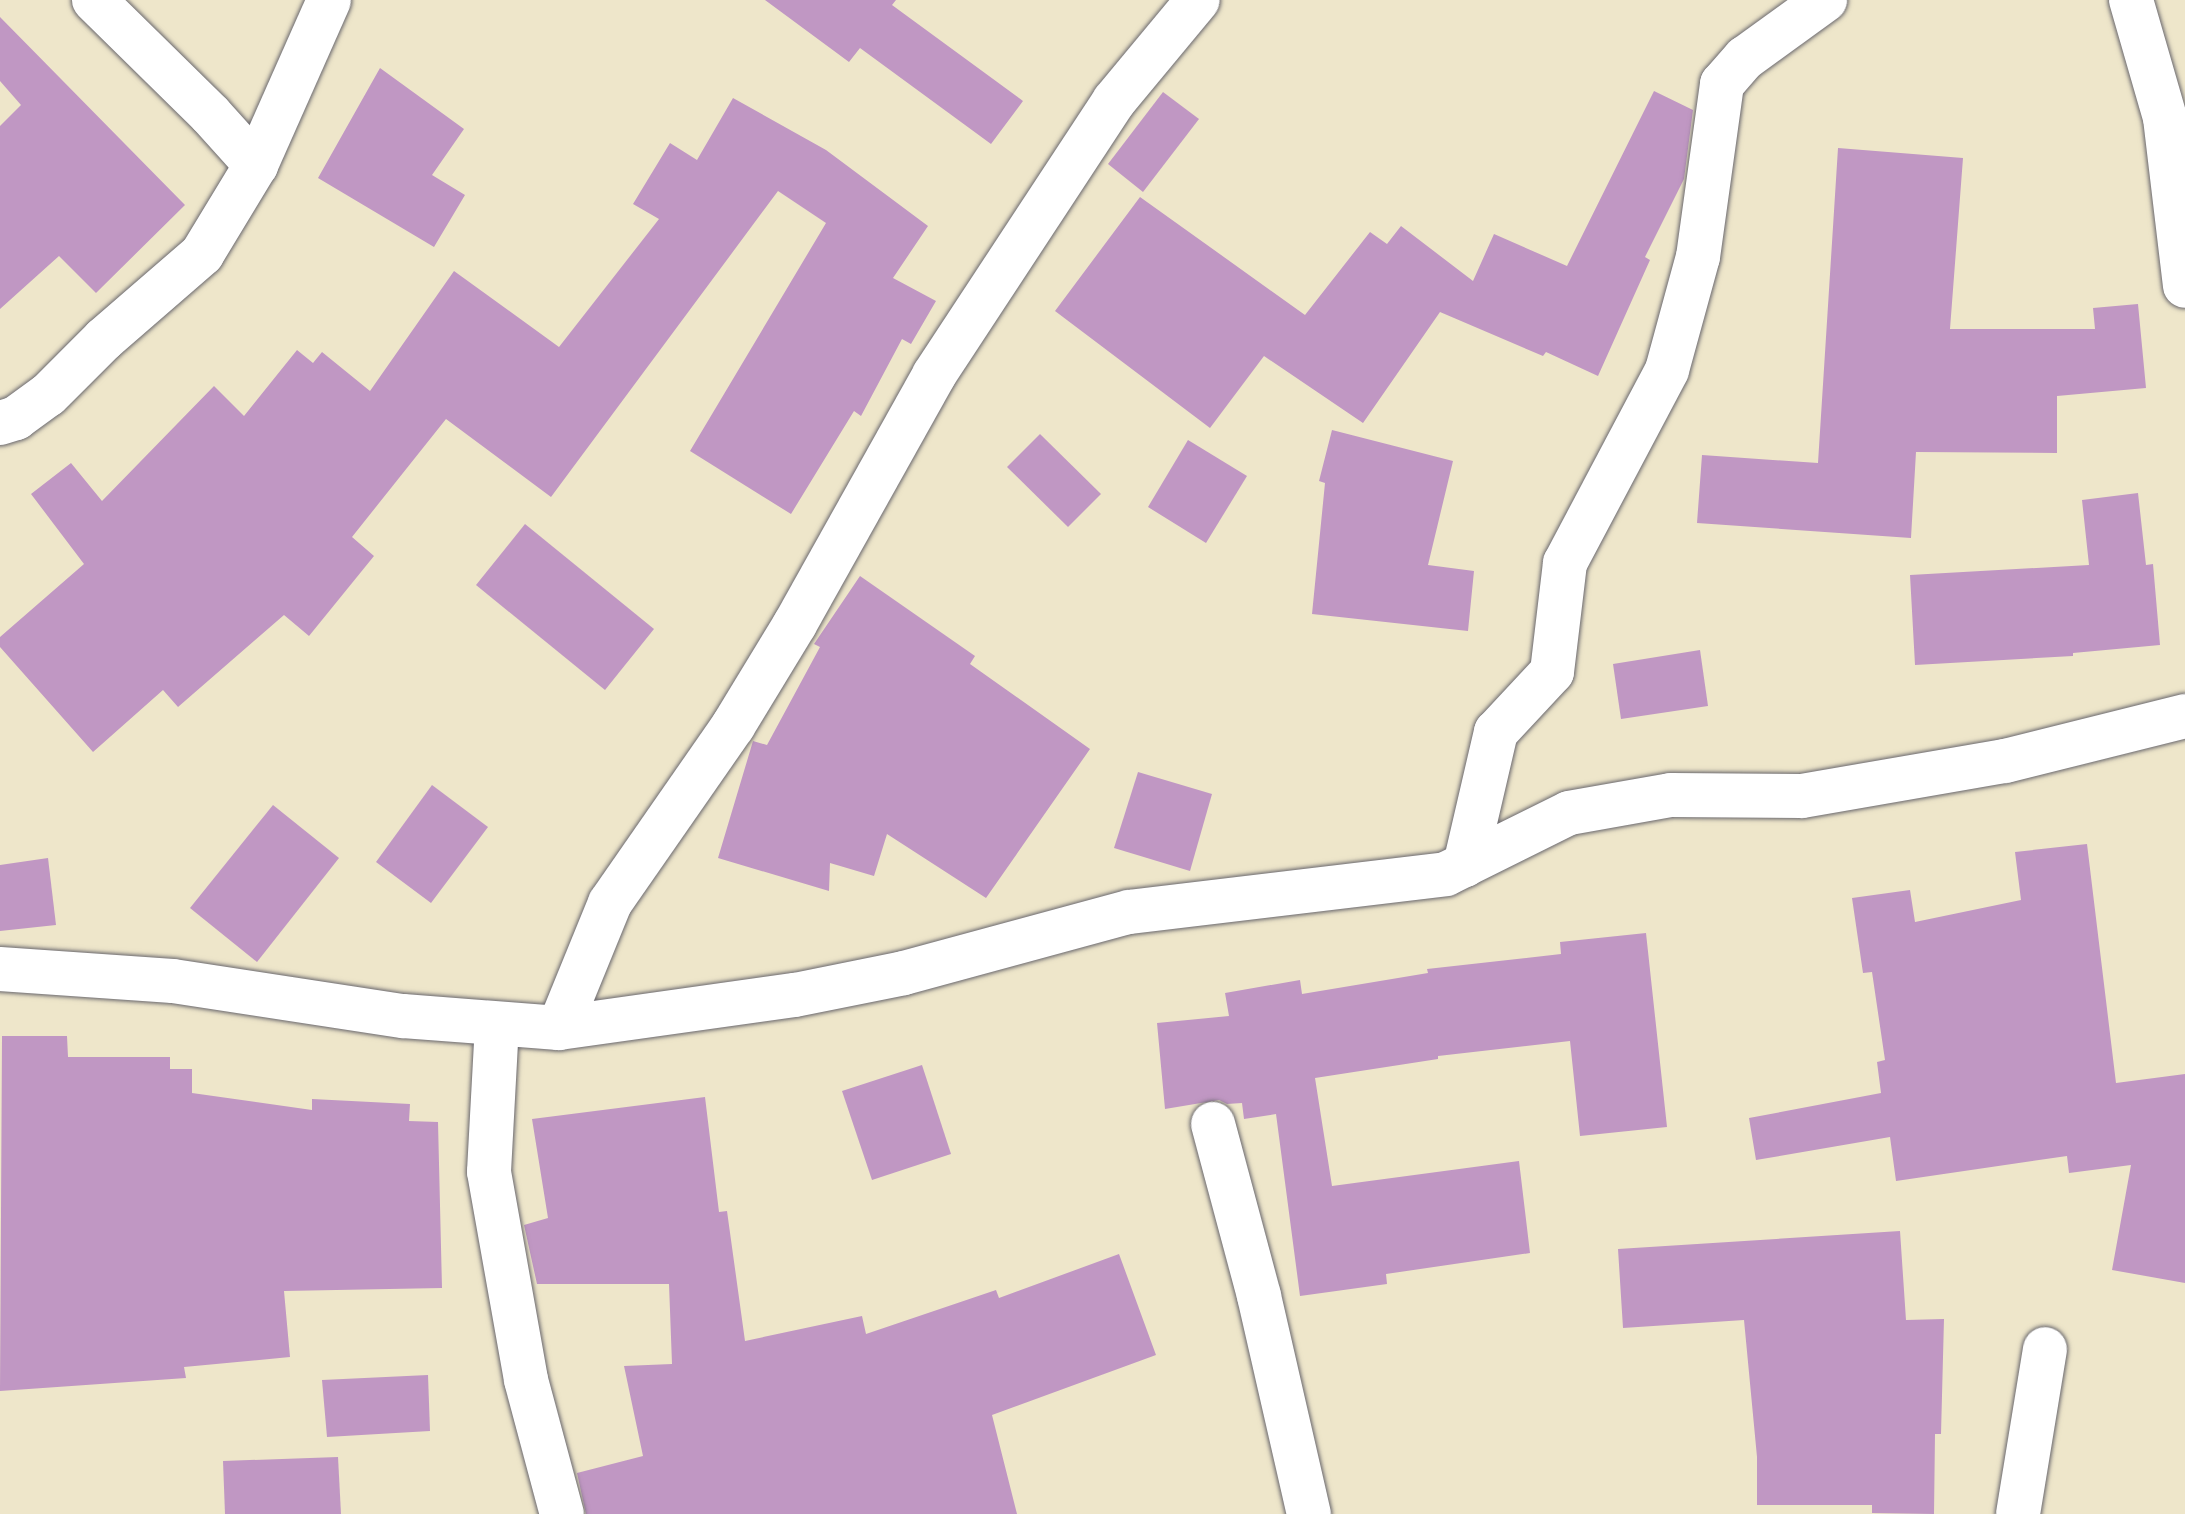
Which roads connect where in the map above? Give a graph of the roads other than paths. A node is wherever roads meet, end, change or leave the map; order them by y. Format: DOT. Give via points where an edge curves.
graph roads {
  1 [pos="94,0"];
  2 [pos="329,0"];
  3 [pos="1198,0"];
  4 [pos="1825,0"];
  5 [pos="2131,0"];
  6 [pos="256,165"];
  7 [pos="2185,286"];
  8 [pos="0,423"];
  9 [pos="2185,716"];
  10 [pos="1465,865"];
  11 [pos="0,969"];
  12 [pos="497,1024"];
  13 [pos="559,1028"];
  14 [pos="1213,1124"];
  15 [pos="2045,1349"];
  16 [pos="562,1514"];
  17 [pos="1309,1514"];
  18 [pos="2018,1514"];
  1 -- 6 [label="street"];
  2 -- 6 [label="street"];
  3 -- 13 [label="street" via="1114,101 934,375 733,726 610,903"];
  4 -- 10 [label="street" via="1745,58 1722,84 1698,257 1667,370 1565,563 1552,672 1496,732"];
  5 -- 7 [label="street" via="2165,118"];
  6 -- 8 [label="street" via="202,254 48,395"];
  9 -- 10 [label="street" via="2005,761 1802,796 1671,795 1569,813"];
  10 -- 13 [label="street" via="1446,874 1129,912 889,976 795,995"];
  11 -- 12 [label="street" via="173,981 403,1016"];
  12 -- 13 [label="street"];
  12 -- 16 [label="street" via="489,1172 526,1380"];
  14 -- 17 [label="street"];
  15 -- 18 [label="street"];
}
